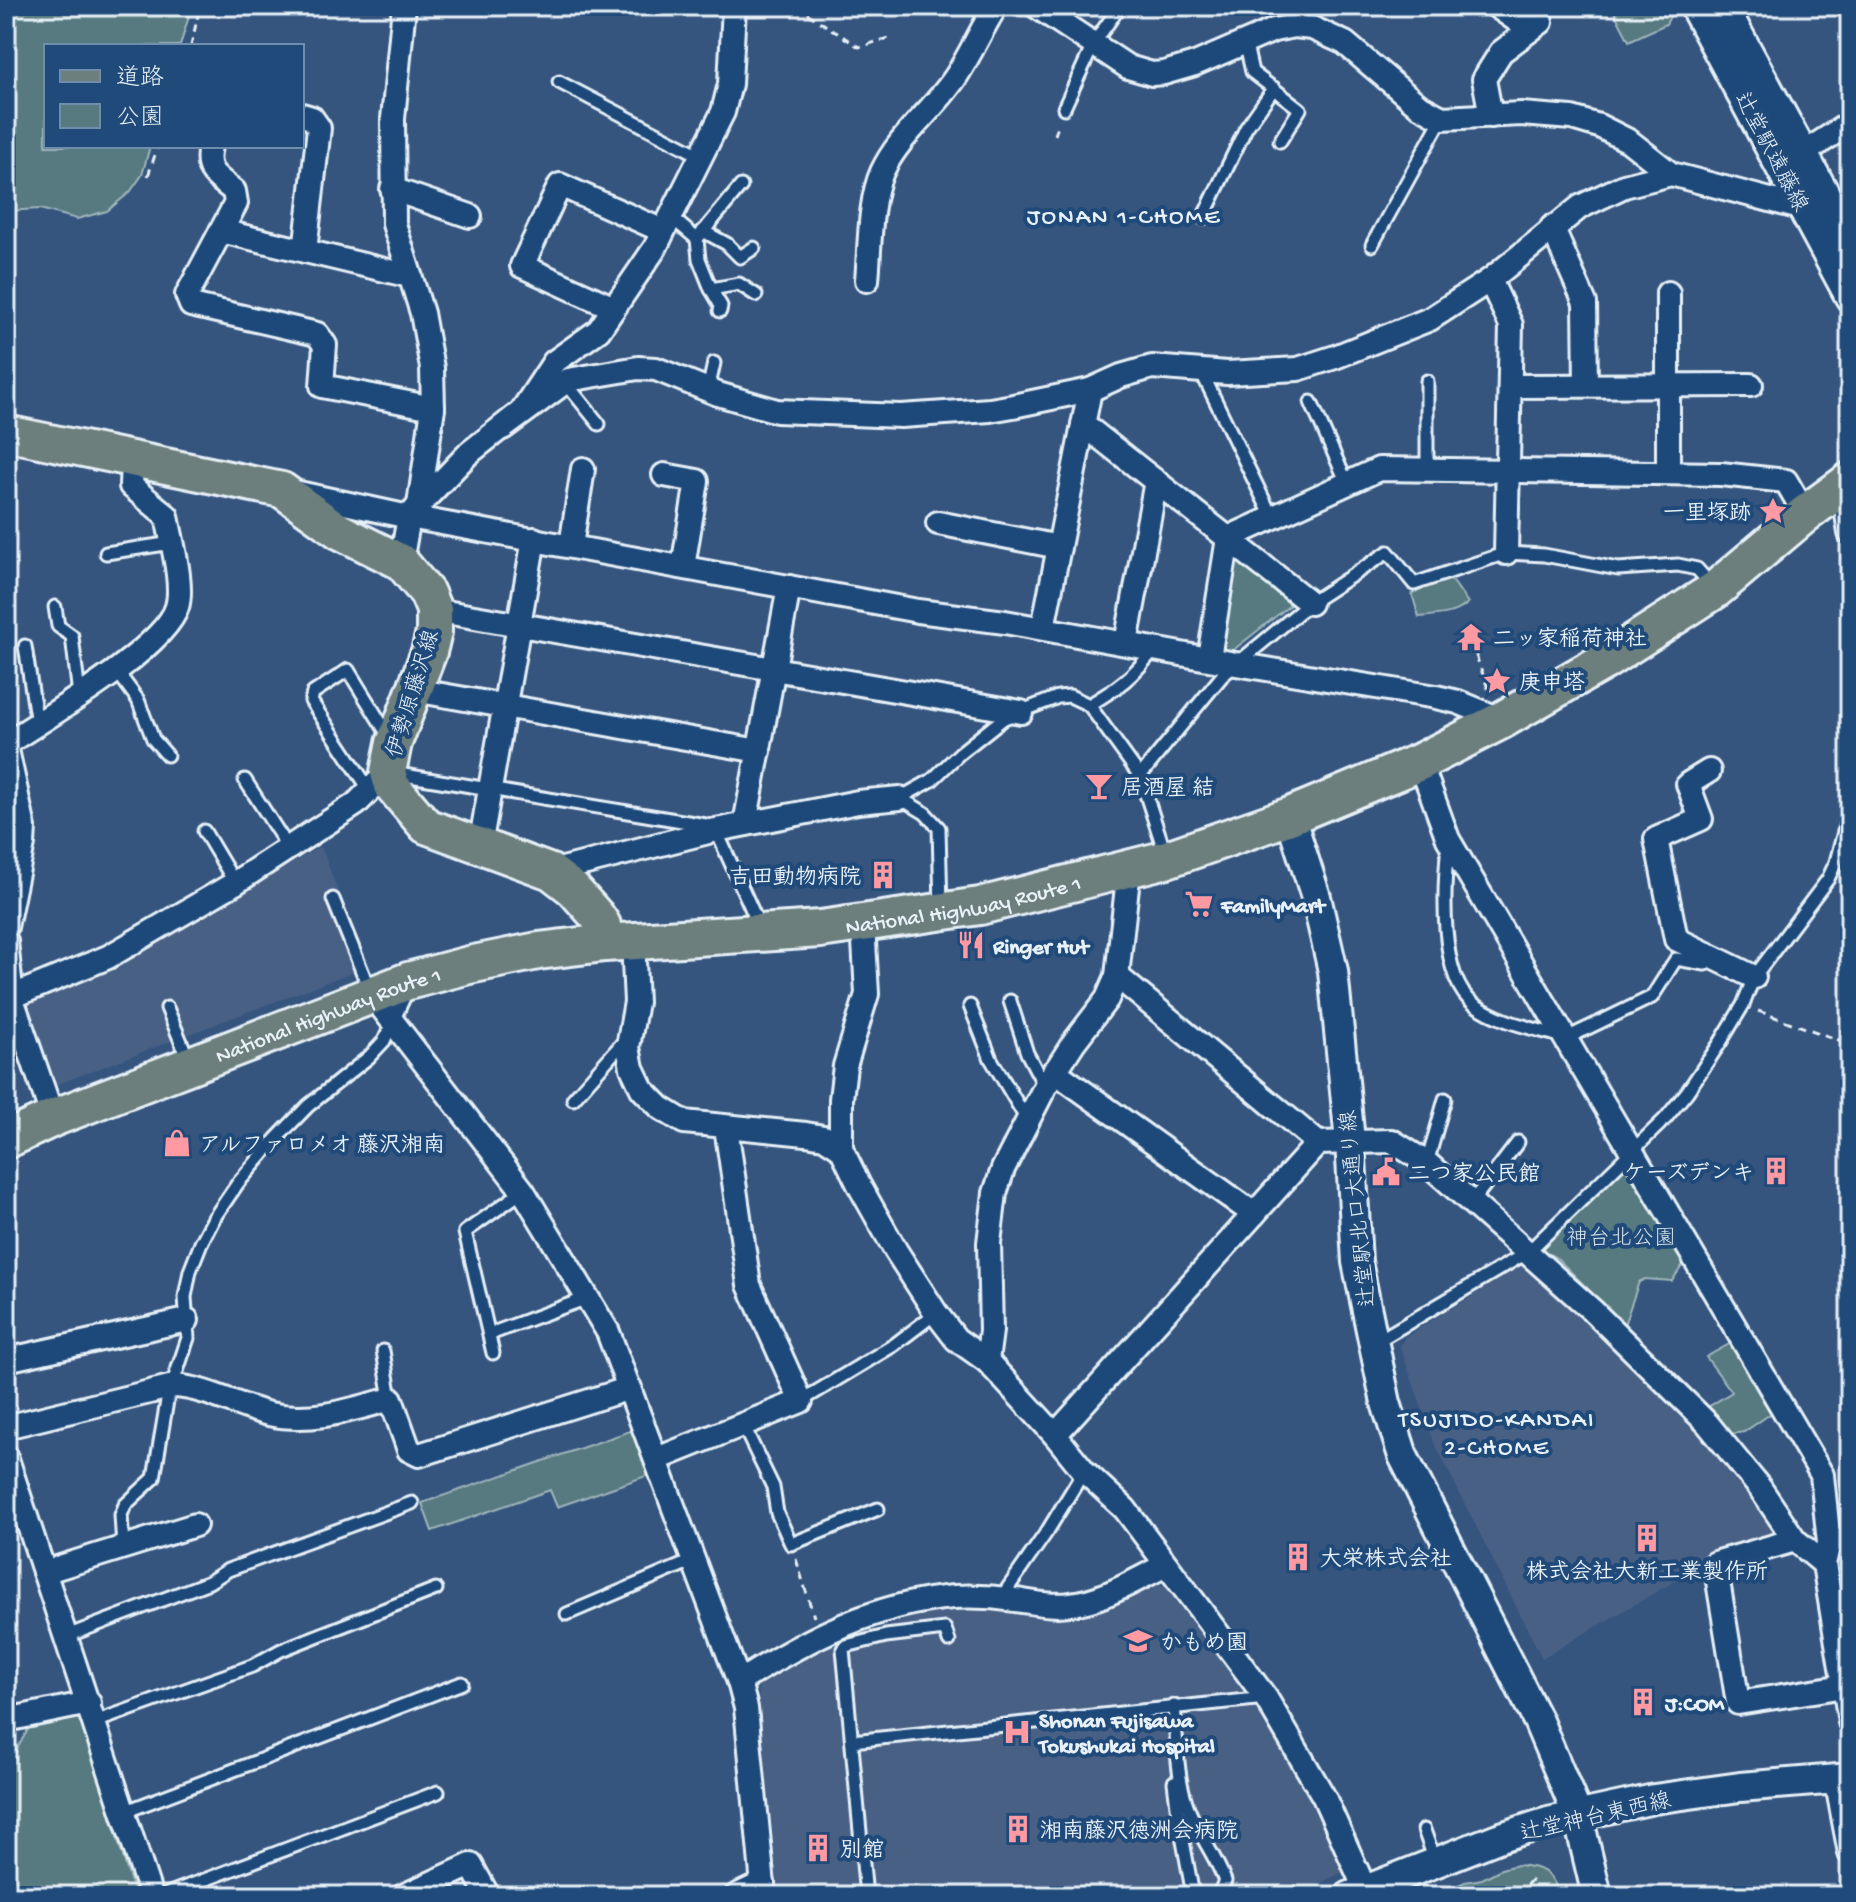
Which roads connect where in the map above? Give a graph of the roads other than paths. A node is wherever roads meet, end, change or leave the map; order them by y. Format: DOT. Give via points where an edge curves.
graph roads {
  1 [pos="404,6"];
  2 [pos="734,6"];
  3 [pos="996,6"];
  4 [pos="1036,6"];
  5 [pos="1120,6"];
  6 [pos="1496,6"];
  7 [pos="1694,6"];
  8 [pos="1728,8"];
  9 [pos="1294,16"];
  10 [pos="1245,41"];
  11 [pos="1094,43"];
  12 [pos="559,82"];
  13 [pos="1274,88"];
  14 [pos="1064,108"];
  15 [pos="304,116"];
  16 [pos="1491,116"];
  17 [pos="1442,118"];
  18 [pos="1850,123"];
  19 [pos="1280,141"];
  20 [pos="210,148"];
  21 [pos="1802,154"];
  22 [pos="701,156"];
  23 [pos="1671,174"];
  24 [pos="741,186"];
  25 [pos="392,189"];
  26 [pos="1804,209"];
  27 [pos="470,216"];
  28 [pos="1843,217"];
  29 [pos="1203,218"];
  30 [pos="667,224"];
  31 [pos="1552,227"];
  32 [pos="221,231"];
  33 [pos="700,235"];
  34 [pos="1850,240"];
  35 [pos="1372,245"];
  36 [pos="754,248"];
  37 [pos="305,251"];
  38 [pos="744,273"];
  39 [pos="410,276"];
  40 [pos="867,280"];
  41 [pos="1490,280"];
  42 [pos="733,286"];
  43 [pos="711,289"];
  44 [pos="1668,293"];
  45 [pos="756,295"];
  46 [pos="1850,297"];
  47 [pos="614,308"];
  48 [pos="720,311"];
  49 [pos="714,363"];
  50 [pos="1201,371"];
  51 [pos="1427,381"];
  52 [pos="565,382"];
  53 [pos="1668,384"];
  54 [pos="1586,385"];
  55 [pos="1751,385"];
  56 [pos="1510,386"];
  57 [pos="708,390"];
  58 [pos="1090,390"];
  59 [pos="1311,402"];
  60 [pos="433,408"];
  61 [pos="599,424"];
  62 [pos="1083,424"];
  63 [pos="503,428"];
  64 [pos="6,433"];
  65 [pos="132,459"];
  66 [pos="583,469"];
  67 [pos="1427,469"];
  68 [pos="1508,472"];
  69 [pos="1668,473"];
  70 [pos="664,475"];
  71 [pos="1156,481"];
  72 [pos="1347,483"];
  73 [pos="1846,484"];
  74 [pos="282,490"];
  75 [pos="414,511"];
  76 [pos="1805,514"];
  77 [pos="1272,517"];
  78 [pos="938,523"];
  79 [pos="1850,533"];
  80 [pos="1228,538"];
  81 [pos="534,539"];
  82 [pos="172,543"];
  83 [pos="571,546"];
  84 [pos="1059,547"];
  85 [pos="106,553"];
  86 [pos="1506,553"];
  87 [pos="401,562"];
  88 [pos="683,567"];
  89 [pos="789,587"];
  90 [pos="1715,590"];
  91 [pos="1310,603"];
  92 [pos="55,607"];
  93 [pos="434,610"];
  94 [pos="519,624"];
  95 [pos="1043,628"];
  96 [pos="1126,643"];
  97 [pos="25,646"];
  98 [pos="1155,648"];
  99 [pos="1209,658"];
  100 [pos="1236,664"];
  101 [pos="774,669"];
  102 [pos="116,670"];
  103 [pos="414,690"];
  104 [pos="79,695"];
  105 [pos="1089,705"];
  106 [pos="504,706"];
  107 [pos="1497,711"];
  108 [pos="1021,712"];
  109 [pos="37,724"];
  110 [pos="6,744"];
  111 [pos="759,751"];
  112 [pos="167,755"];
  113 [pos="1420,762"];
  114 [pos="384,768"];
  115 [pos="1709,771"];
  116 [pos="1140,776"];
  117 [pos="245,780"];
  118 [pos="490,789"];
  119 [pos="900,798"];
  120 [pos="1850,809"];
  121 [pos="1290,816"];
  122 [pos="745,824"];
  123 [pos="716,830"];
  124 [pos="204,831"];
  125 [pos="1448,839"];
  126 [pos="480,846"];
  127 [pos="289,849"];
  128 [pos="1167,859"];
  129 [pos="1129,869"];
  130 [pos="551,872"];
  131 [pos="235,883"];
  132 [pos="333,899"];
  133 [pos="942,912"];
  134 [pos="756,919"];
  135 [pos="863,924"];
  136 [pos="6,927"];
  137 [pos="6,941"];
  138 [pos="619,942"];
  139 [pos="1709,955"];
  140 [pos="1117,976"];
  141 [pos="1754,977"];
  142 [pos="9,999"];
  143 [pos="1010,1001"];
  144 [pos="970,1006"];
  145 [pos="167,1008"];
  146 [pos="383,1008"];
  147 [pos="629,1035"];
  148 [pos="1567,1038"];
  149 [pos="190,1065"];
  150 [pos="1049,1079"];
  151 [pos="573,1099"];
  152 [pos="1445,1099"];
  153 [pos="53,1118"];
  154 [pos="1027,1120"];
  155 [pos="726,1127"];
  156 [pos="6,1140"];
  157 [pos="1350,1141"];
  158 [pos="1518,1142"];
  159 [pos="1318,1143"];
  160 [pos="841,1148"];
  161 [pos="1633,1150"];
  162 [pos="1427,1163"];
  163 [pos="523,1191"];
  164 [pos="1471,1204"];
  165 [pos="1254,1214"];
  166 [pos="1528,1252"];
  167 [pos="587,1298"];
  168 [pos="936,1313"];
  169 [pos="187,1320"];
  170 [pos="490,1334"];
  171 [pos="1372,1344"];
  172 [pos="383,1351"];
  173 [pos="493,1353"];
  174 [pos="6,1360"];
  175 [pos="987,1361"];
  176 [pos="174,1386"];
  177 [pos="630,1388"];
  178 [pos="391,1399"];
  179 [pos="801,1401"];
  180 [pos="743,1425"];
  181 [pos="6,1427"];
  182 [pos="1055,1435"];
  183 [pos="6,1456"];
  184 [pos="657,1459"];
  185 [pos="1084,1471"];
  186 [pos="412,1503"];
  187 [pos="878,1509"];
  188 [pos="195,1525"];
  189 [pos="1795,1540"];
  190 [pos="123,1547"];
  191 [pos="1834,1548"];
  192 [pos="694,1560"];
  193 [pos="1166,1565"];
  194 [pos="44,1572"];
  195 [pos="436,1589"];
  196 [pos="1001,1598"];
  197 [pos="567,1614"];
  198 [pos="67,1636"];
  199 [pos="949,1641"];
  200 [pos="739,1682"];
  201 [pos="462,1683"];
  202 [pos="1844,1686"];
  203 [pos="1266,1698"];
  204 [pos="1170,1707"];
  205 [pos="92,1713"];
  206 [pos="6,1720"];
  207 [pos="1850,1722"];
  208 [pos="852,1741"];
  209 [pos="1843,1779"];
  210 [pos="438,1792"];
  211 [pos="124,1812"];
  212 [pos="1578,1816"];
  213 [pos="1424,1830"];
  214 [pos="1850,1853"];
  215 [pos="1435,1862"];
  216 [pos="763,1890"];
  217 [pos="1358,1892"];
  218 [pos="151,1896"];
  219 [pos="162,1896"];
  220 [pos="403,1896"];
  221 [pos="488,1896"];
  222 [pos="736,1896"];
  223 [pos="866,1896"];
  224 [pos="1198,1896"];
  225 [pos="1218,1896"];
  226 [pos="1597,1896"];
  1 -- 25 [label="street"];
  2 -- 22 [label="street" via="730,84"];
  3 -- 40 [label="street" via="957,75 882,171"];
  4 -- 11 [label="street"];
  5 -- 11 [label="lane"];
  6 -- 16 [label="street" via="1535,25 1501,52 1484,79"];
  7 -- 26 [label="street, 辻堂駅遠藤線"];
  8 -- 21 [label="street, 辻堂駅遠藤線"];
  9 -- 10 [label="street"];
  9 -- 17 [label="street" via="1345,43 1418,105"];
  10 -- 11 [label="street" via="1195,64 1152,74 1128,67"];
  10 -- 13 [label="lane" via="1252,72"];
  11 -- 14 [label="lane"];
  12 -- 22 [label="lane"];
  13 -- 19 [label="lane" via="1300,109"];
  13 -- 29 [label="lane" via="1246,128"];
  15 -- 37 [label="street" via="319,128"];
  16 -- 17 [label="street"];
  16 -- 23 [label="street" via="1572,118 1629,141"];
  17 -- 35 [label="lane"];
  18 -- 21 [label="street"];
  20 -- 32 [label="street" via="211,173 234,191 236,203"];
  21 -- 28 [label="street, 辻堂駅遠藤線"];
  22 -- 30 [label="street"];
  23 -- 26 [label="street"];
  23 -- 31 [label="street" via="1597,197"];
  24 -- 33 [label="lane"];
  25 -- 27 [label="street"];
  25 -- 39 [label="street" via="394,224"];
  26 -- 28 [label="street"];
  26 -- 46 [label="street, 辻堂駅遠藤線"];
  28 -- 34 [label="street, 辻堂駅遠藤線"];
  30 -- 33 [label="lane"];
  30 -- 47 [label="street"];
  30 -- 47 [label="street" via="560,185 522,266"];
  31 -- 41 [label="street"];
  31 -- 54 [label="street" via="1585,303"];
  32 -- 37 [label="street"];
  32 -- 60 [label="street" via="187,295 191,305 317,334 325,345 322,386"];
  33 -- 36 [label="lane" via="727,244 740,257"];
  33 -- 43 [label="lane" via="699,259"];
  37 -- 39 [label="street"];
  38 -- 42 [label="lane"];
  39 -- 60 [label="street" via="429,340"];
  41 -- 50 [label="street" via="1430,319 1321,363 1270,372"];
  41 -- 56 [label="street" via="1511,325"];
  42 -- 43 [label="lane"];
  42 -- 45 [label="lane" via="739,284"];
  43 -- 48 [label="lane"];
  44 -- 53 [label="street"];
  47 -- 63 [label="street" via="599,330 554,362"];
  49 -- 57 [label="lane"];
  50 -- 58 [label="street" via="1152,367"];
  50 -- 77 [label="lane"];
  51 -- 67 [label="lane"];
  52 -- 57 [label="street" via="656,369"];
  52 -- 61 [label="lane"];
  52 -- 63 [label="street"];
  53 -- 54 [label="street"];
  53 -- 55 [label="street"];
  53 -- 69 [label="street"];
  54 -- 56 [label="street"];
  56 -- 68 [label="street"];
  57 -- 58 [label="street" via="777,411 901,416 990,410"];
  58 -- 62 [label="street"];
  59 -- 72 [label="lane"];
  60 -- 75 [label="street"];
  62 -- 71 [label="street"];
  62 -- 84 [label="street"];
  63 -- 75 [label="street" via="469,453"];
  64 -- 65 [label="main road, 伊勢原藤沢線"];
  65 -- 74 [label="main road, 伊勢原藤沢線"];
  65 -- 82 [label="street" via="131,486 167,516"];
  66 -- 83 [label="street"];
  67 -- 68 [label="street"];
  67 -- 72 [label="street" via="1379,469"];
  68 -- 69 [label="street"];
  68 -- 86 [label="street"];
  69 -- 76 [label="street" via="1786,481"];
  70 -- 88 [label="street" via="697,481"];
  71 -- 80 [label="street"];
  71 -- 96 [label="street"];
  72 -- 77 [label="street"];
  73 -- 76 [label="highway, National Highway Route 1"];
  73 -- 79 [label="street"];
  74 -- 75 [label="street"];
  74 -- 87 [label="main road, 伊勢原藤沢線" via="339,531"];
  75 -- 81 [label="street"];
  75 -- 87 [label="street"];
  76 -- 90 [label="highway, National Highway Route 1"];
  77 -- 80 [label="street"];
  78 -- 84 [label="street"];
  80 -- 91 [label="street"];
  80 -- 99 [label="street"];
  81 -- 83 [label="street"];
  81 -- 94 [label="street"];
  82 -- 85 [label="lane"];
  82 -- 102 [label="street" via="180,595 170,623"];
  83 -- 88 [label="street"];
  84 -- 95 [label="street"];
  86 -- 90 [label="lane" via="1618,569 1678,565 1697,569"];
  86 -- 91 [label="lane" via="1414,584 1388,552"];
  87 -- 93 [label="main road, 伊勢原藤沢線"];
  88 -- 89 [label="street"];
  89 -- 95 [label="street"];
  89 -- 101 [label="street"];
  90 -- 107 [label="highway, National Highway Route 1" via="1603,662"];
  91 -- 100 [label="lane"];
  92 -- 104 [label="lane" via="58,626 72,636"];
  93 -- 94 [label="street"];
  93 -- 103 [label="main road, 伊勢原藤沢線" via="432,642"];
  94 -- 101 [label="street"];
  94 -- 106 [label="street"];
  95 -- 96 [label="street"];
  96 -- 98 [label="street"];
  97 -- 109 [label="lane"];
  98 -- 99 [label="street"];
  98 -- 105 [label="lane" via="1136,673"];
  99 -- 100 [label="street"];
  100 -- 107 [label="street"];
  100 -- 116 [label="lane"];
  101 -- 108 [label="street"];
  101 -- 111 [label="street"];
  102 -- 104 [label="street"];
  102 -- 112 [label="lane"];
  103 -- 106 [label="street"];
  103 -- 114 [label="main road, 伊勢原藤沢線"];
  104 -- 109 [label="street"];
  105 -- 108 [label="lane" via="1058,697"];
  105 -- 116 [label="lane"];
  106 -- 111 [label="street"];
  106 -- 118 [label="street"];
  107 -- 113 [label="highway, National Highway Route 1"];
  108 -- 119 [label="lane" via="1004,718 932,780"];
  109 -- 110 [label="street"];
  110 -- 136 [label="street" via="24,828"];
  111 -- 122 [label="street"];
  113 -- 121 [label="highway, National Highway Route 1"];
  113 -- 125 [label="street"];
  114 -- 114 [label="lane" via="311,701 313,693 348,670"];
  114 -- 118 [label="lane"];
  114 -- 126 [label="main road, 伊勢原藤沢線" via="400,798 426,826"];
  114 -- 127 [label="street" via="356,804"];
  115 -- 139 [label="street" via="1688,784 1701,819 1656,839 1676,939"];
  116 -- 128 [label="lane"];
  117 -- 127 [label="lane"];
  118 -- 123 [label="lane"];
  118 -- 126 [label="street"];
  119 -- 122 [label="street"];
  119 -- 133 [label="lane" via="939,828"];
  120 -- 141 [label="lane" via="1828,879"];
  121 -- 128 [label="highway, National Highway Route 1"];
  121 -- 157 [label="street, 辻堂駅北口大通り線" via="1333,971"];
  122 -- 123 [label="street"];
  123 -- 130 [label="street"];
  123 -- 134 [label="lane"];
  124 -- 131 [label="lane"];
  125 -- 148 [label="street"];
  125 -- 148 [label="lane" via="1448,959 1456,983 1472,1003 1499,1017"];
  126 -- 130 [label="main road, 伊勢原藤沢線"];
  127 -- 131 [label="street"];
  128 -- 129 [label="highway, National Highway Route 1"];
  129 -- 133 [label="highway, National Highway Route 1"];
  129 -- 140 [label="street"];
  130 -- 138 [label="main road, 伊勢原藤沢線"];
  131 -- 142 [label="street" via="108,957"];
  132 -- 146 [label="lane"];
  133 -- 135 [label="highway, National Highway Route 1"];
  135 -- 138 [label="highway, National Highway Route 1"];
  135 -- 160 [label="street" via="867,994 845,1066"];
  137 -- 142 [label="street"];
  138 -- 146 [label="highway, National Highway Route 1" via="469,965 412,981"];
  138 -- 147 [label="street" via="636,1002"];
  139 -- 141 [label="street"];
  139 -- 148 [label="lane" via="1705,964 1676,959 1652,997"];
  140 -- 150 [label="street" via="1107,999"];
  140 -- 159 [label="street"];
  141 -- 161 [label="lane" via="1743,1005 1675,1108"];
  142 -- 153 [label="street"];
  143 -- 150 [label="lane" via="1027,1053"];
  144 -- 154 [label="lane" via="991,1059"];
  145 -- 149 [label="lane"];
  146 -- 149 [label="highway, National Highway Route 1"];
  146 -- 163 [label="street"];
  146 -- 169 [label="lane" via="384,1041 308,1106 238,1183 214,1218 190,1271"];
  147 -- 151 [label="lane"];
  147 -- 155 [label="street" via="632,1068 651,1098 684,1122"];
  148 -- 161 [label="street"];
  149 -- 153 [label="highway, National Highway Route 1"];
  150 -- 154 [label="street"];
  150 -- 165 [label="street"];
  152 -- 162 [label="lane"];
  153 -- 156 [label="highway, National Highway Route 1"];
  154 -- 175 [label="street" via="1003,1169 990,1217"];
  155 -- 160 [label="street" via="824,1137"];
  155 -- 179 [label="street" via="749,1285"];
  157 -- 159 [label="street"];
  157 -- 162 [label="street" via="1392,1141"];
  157 -- 171 [label="street, 辻堂駅北口大通り線" via="1357,1262"];
  158 -- 164 [label="lane"];
  159 -- 165 [label="street"];
  160 -- 168 [label="street"];
  161 -- 166 [label="lane"];
  161 -- 191 [label="street" via="1822,1475"];
  162 -- 164 [label="street"];
  163 -- 167 [label="street"];
  163 -- 170 [label="lane" via="465,1232"];
  164 -- 166 [label="street"];
  165 -- 182 [label="street"];
  166 -- 171 [label="lane"];
  166 -- 189 [label="street" via="1707,1423"];
  167 -- 170 [label="lane"];
  167 -- 177 [label="street" via="608,1332"];
  168 -- 175 [label="street" via="956,1339"];
  168 -- 179 [label="lane"];
  169 -- 174 [label="street"];
  169 -- 176 [label="lane" via="188,1338"];
  170 -- 173 [label="lane"];
  171 -- 212 [label="street, 辻堂駅北口大通り線" via="1403,1456 1538,1721"];
  172 -- 178 [label="lane"];
  175 -- 182 [label="street"];
  176 -- 178 [label="street" via="299,1418"];
  176 -- 181 [label="street"];
  176 -- 190 [label="lane" via="154,1478 121,1515"];
  177 -- 178 [label="street" via="419,1455 409,1450"];
  177 -- 184 [label="street"];
  179 -- 180 [label="street"];
  180 -- 184 [label="street"];
  180 -- 187 [label="lane" via="773,1487 777,1513 791,1544"];
  182 -- 185 [label="street"];
  183 -- 194 [label="street"];
  184 -- 192 [label="street"];
  185 -- 193 [label="street" via="1125,1509"];
  185 -- 196 [label="lane"];
  186 -- 198 [label="lane"];
  188 -- 190 [label="street"];
  189 -- 191 [label="street"];
  189 -- 202 [label="street" via="1715,1563 1738,1703"];
  190 -- 194 [label="street"];
  191 -- 202 [label="street"];
  192 -- 197 [label="lane"];
  192 -- 200 [label="street"];
  193 -- 196 [label="street" via="1070,1605"];
  193 -- 203 [label="street"];
  194 -- 198 [label="street"];
  195 -- 205 [label="lane" via="252,1666"];
  196 -- 200 [label="street" via="917,1602 852,1621"];
  198 -- 205 [label="street"];
  199 -- 208 [label="lane" via="945,1629 846,1646 842,1654"];
  200 -- 216 [label="street" via="748,1723"];
  201 -- 211 [label="lane"];
  202 -- 207 [label="street"];
  203 -- 204 [label="lane"];
  203 -- 217 [label="street" via="1324,1797"];
  204 -- 208 [label="lane"];
  204 -- 224 [label="lane" via="1178,1814 1193,1895"];
  204 -- 225 [label="lane" via="1183,1794 1225,1881"];
  205 -- 206 [label="street"];
  205 -- 211 [label="street"];
  208 -- 223 [label="lane"];
  209 -- 212 [label="street, 辻堂神台東西線" via="1740,1787"];
  209 -- 214 [label="street"];
  210 -- 219 [label="lane"];
  211 -- 218 [label="street"];
  212 -- 215 [label="street, 辻堂神台東西線"];
  212 -- 226 [label="street, 辻堂駅北口大通り線"];
  213 -- 215 [label="lane"];
  215 -- 217 [label="street, 辻堂神台東西線"];
  216 -- 222 [label="street"];
  220 -- 221 [label="street" via="471,1865"];
}
